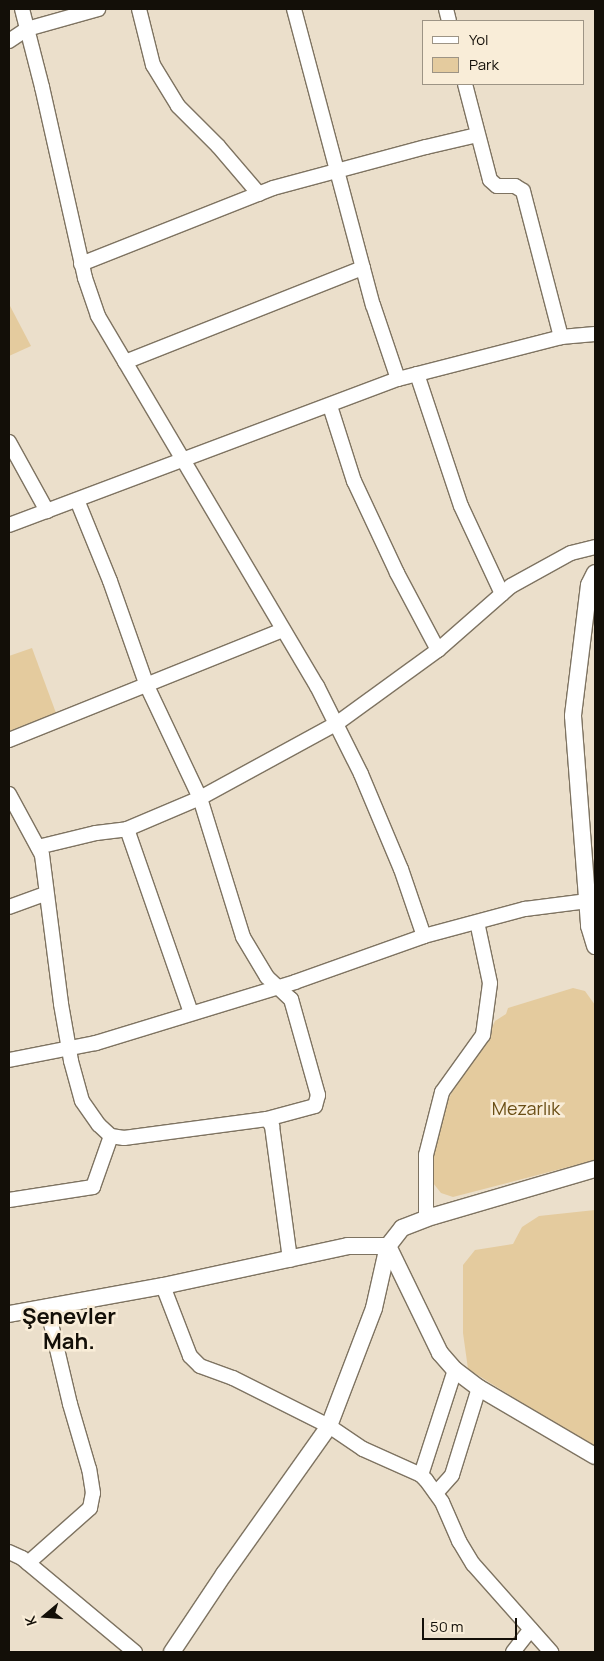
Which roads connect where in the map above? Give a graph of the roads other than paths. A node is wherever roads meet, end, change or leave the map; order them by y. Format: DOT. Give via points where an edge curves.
graph roads {
  1 [pos="22,9"];
  2 [pos="98,9"];
  3 [pos="139,9"];
  4 [pos="294,9"];
  5 [pos="27,29"];
  6 [pos="9,41"];
  7 [pos="465,85"];
  8 [pos="477,135"];
  9 [pos="336,170"];
  10 [pos="259,194"];
  11 [pos="82,264"];
  12 [pos="363,268"];
  13 [pos="595,334"];
  14 [pos="561,337"];
  15 [pos="125,362"];
  16 [pos="417,374"];
  17 [pos="398,379"];
  18 [pos="330,406"];
  19 [pos="9,442"];
  20 [pos="182,462"];
  21 [pos="77,500"];
  22 [pos="47,511"];
  23 [pos="9,525"];
  24 [pos="595,548"];
  25 [pos="593,582"];
  26 [pos="502,594"];
  27 [pos="284,630"];
  28 [pos="438,650"];
  29 [pos="147,686"];
  30 [pos="336,724"];
  31 [pos="9,740"];
  32 [pos="9,794"];
  33 [pos="200,798"];
  34 [pos="127,829"];
  35 [pos="38,847"];
  36 [pos="46,894"];
  37 [pos="592,901"];
  38 [pos="9,907"];
  39 [pos="477,922"];
  40 [pos="424,936"];
  41 [pos="595,946"];
  42 [pos="278,987"];
  43 [pos="190,1013"];
  44 [pos="69,1046"];
  45 [pos="9,1060"];
  46 [pos="268,1119"];
  47 [pos="111,1136"];
  48 [pos="595,1169"];
  49 [pos="9,1200"];
  50 [pos="426,1219"];
  51 [pos="388,1246"];
  52 [pos="290,1260"];
  53 [pos="163,1286"];
  54 [pos="48,1307"];
  55 [pos="9,1314"];
  56 [pos="455,1370"];
  57 [pos="480,1388"];
  58 [pos="329,1426"];
  59 [pos="595,1456"];
  60 [pos="420,1475"];
  61 [pos="436,1493"];
  62 [pos="9,1552"];
  63 [pos="28,1563"];
  64 [pos="531,1629"];
  65 [pos="134,1652"];
  66 [pos="172,1652"];
  67 [pos="513,1652"];
  68 [pos="551,1652"];
  1 -- 5 [label="street"];
  2 -- 5 [label="street"];
  3 -- 10 [label="street" via="153,65 173,97"];
  4 -- 9 [label="street"];
  5 -- 6 [label="street"];
  5 -- 11 [label="street"];
  7 -- 8 [label="street"];
  8 -- 9 [label="street"];
  8 -- 14 [label="street" via="490,180 497,186 515,186 523,191"];
  9 -- 10 [label="street"];
  9 -- 12 [label="street"];
  10 -- 11 [label="street"];
  11 -- 15 [label="street" via="98,316"];
  12 -- 15 [label="street"];
  12 -- 17 [label="street"];
  13 -- 14 [label="street"];
  14 -- 16 [label="street"];
  15 -- 20 [label="street"];
  16 -- 17 [label="street"];
  16 -- 26 [label="street" via="461,506"];
  17 -- 18 [label="street"];
  18 -- 20 [label="street"];
  18 -- 28 [label="street" via="354,481"];
  19 -- 22 [label="street"];
  20 -- 21 [label="street"];
  20 -- 27 [label="street"];
  21 -- 22 [label="street"];
  21 -- 29 [label="street"];
  22 -- 23 [label="street"];
  24 -- 26 [label="street" via="571,553"];
  25 -- 37 [label="street" via="573,716"];
  26 -- 28 [label="street"];
  27 -- 29 [label="street"];
  27 -- 30 [label="street"];
  28 -- 30 [label="street"];
  29 -- 31 [label="street"];
  29 -- 33 [label="street"];
  30 -- 33 [label="street"];
  30 -- 40 [label="street" via="401,869"];
  32 -- 35 [label="street"];
  33 -- 34 [label="street"];
  33 -- 42 [label="street" via="243,937 267,977"];
  34 -- 35 [label="street"];
  34 -- 43 [label="street"];
  35 -- 36 [label="street" via="42,855"];
  36 -- 38 [label="street"];
  36 -- 44 [label="street"];
  37 -- 39 [label="street" via="524,909"];
  37 -- 41 [label="street" via="590,926"];
  39 -- 40 [label="street"];
  39 -- 50 [label="street" via="490,983 483,1035 442,1092 426,1155"];
  40 -- 42 [label="street"];
  42 -- 43 [label="street"];
  42 -- 46 [label="street" via="292,999 318,1095 315,1106"];
  43 -- 44 [label="street" via="96,1043"];
  44 -- 45 [label="street"];
  44 -- 47 [label="street" via="82,1101"];
  46 -- 47 [label="street" via="124,1138"];
  46 -- 52 [label="street" via="272,1126"];
  47 -- 49 [label="street" via="93,1187"];
  48 -- 50 [label="street"];
  50 -- 51 [label="street" via="402,1228"];
  51 -- 52 [label="street" via="348,1246"];
  51 -- 56 [label="street" via="440,1353"];
  51 -- 58 [label="street" via="374,1308"];
  52 -- 53 [label="street"];
  53 -- 54 [label="street"];
  53 -- 58 [label="street" via="190,1356 200,1366 233,1378"];
  54 -- 55 [label="street"];
  54 -- 63 [label="street" via="70,1404 90,1469 93,1493 90,1508"];
  56 -- 57 [label="street"];
  56 -- 60 [label="street"];
  57 -- 59 [label="street"];
  57 -- 61 [label="street" via="452,1476"];
  58 -- 60 [label="street" via="370,1452"];
  58 -- 66 [label="street"];
  60 -- 61 [label="street"];
  61 -- 64 [label="street" via="473,1564"];
  62 -- 63 [label="street"];
  63 -- 65 [label="street"];
  64 -- 67 [label="street"];
  64 -- 68 [label="street"];
}
